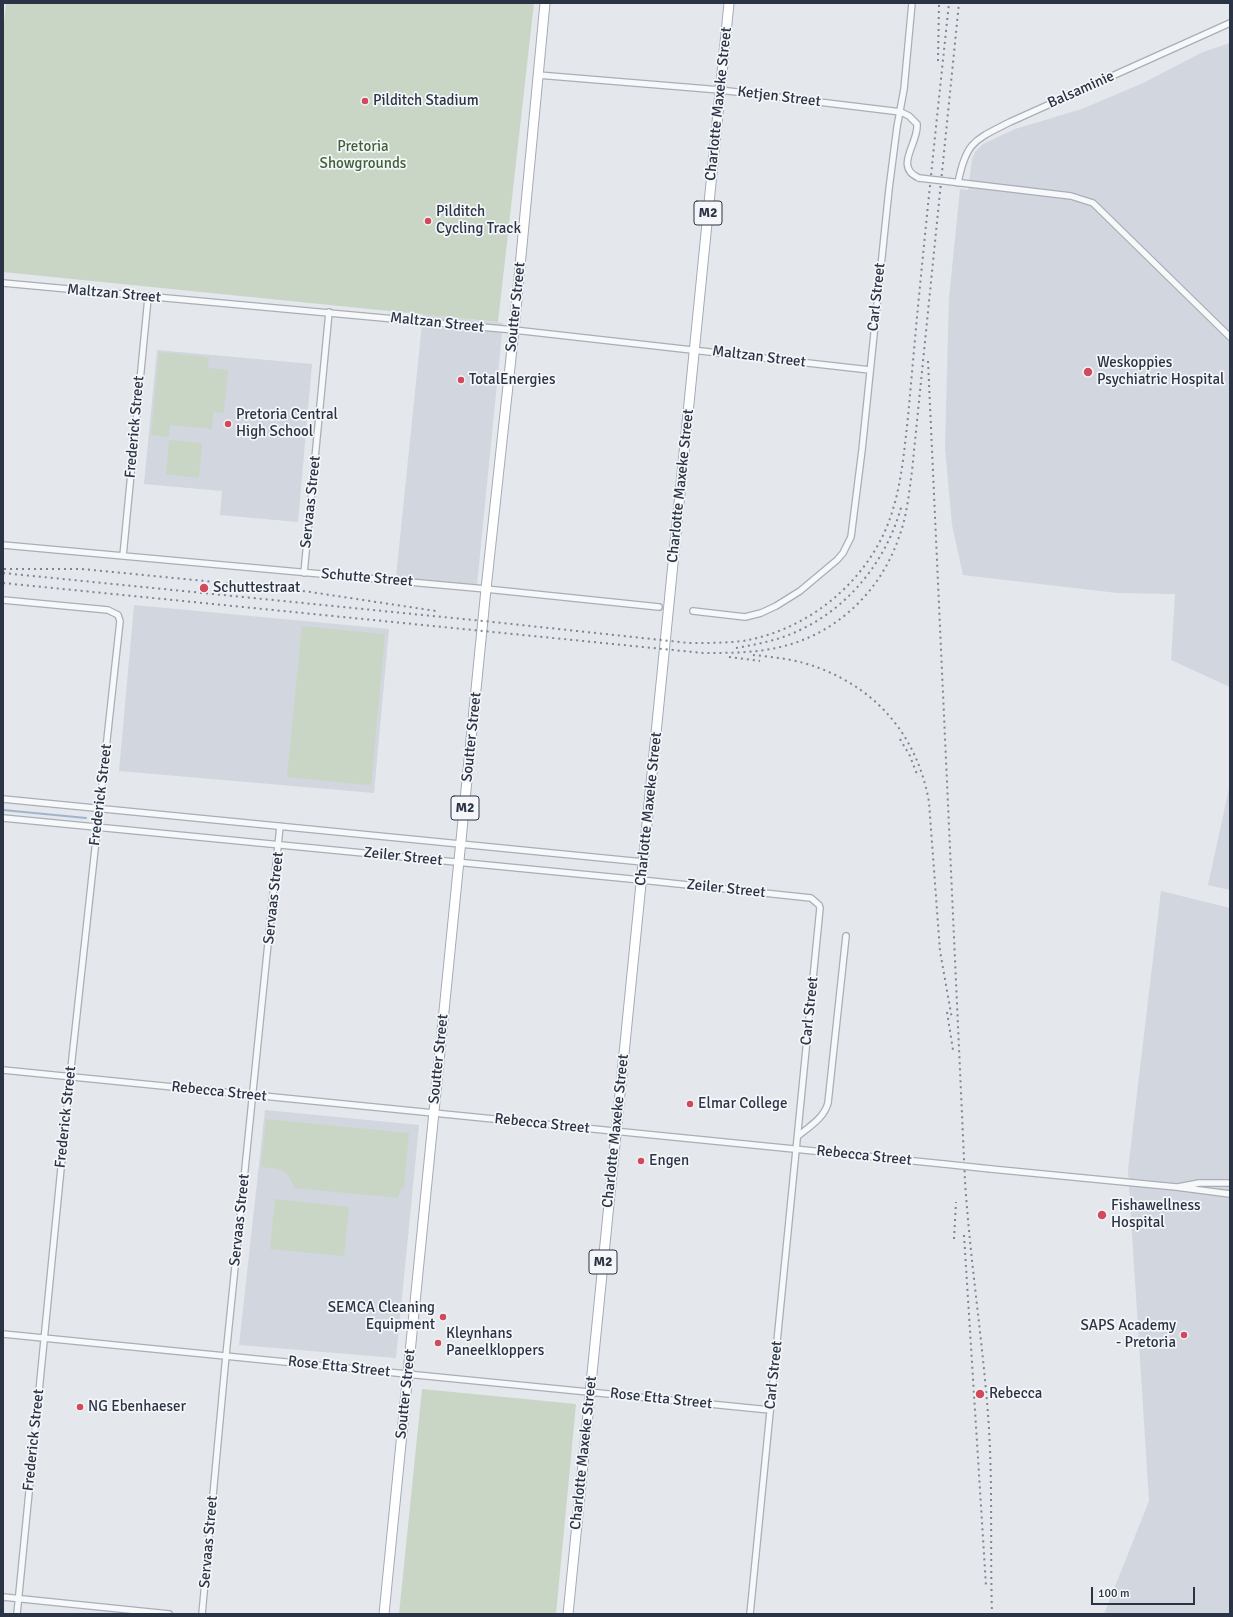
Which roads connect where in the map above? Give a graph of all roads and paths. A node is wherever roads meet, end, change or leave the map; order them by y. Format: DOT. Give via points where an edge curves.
graph roads {
  1 [pos="546,3"];
  2 [pos="729,3"];
  3 [pos="912,3"];
  4 [pos="1230,23"];
  5 [pos="538,75"];
  6 [pos="720,90"];
  7 [pos="901,112"];
  8 [pos="958,183"];
  9 [pos="3,283"];
  10 [pos="148,298"];
  11 [pos="329,312"];
  12 [pos="514,330"];
  13 [pos="1230,337"];
  14 [pos="694,350"];
  15 [pos="870,370"];
  16 [pos="3,545"];
  17 [pos="123,556"];
  18 [pos="304,572"];
  19 [pos="486,589"];
  20 [pos="3,600"];
  21 [pos="659,607"];
  22 [pos="693,612"];
  23 [pos="3,799"];
  24 [pos="101,808"];
  25 [pos="3,818"];
  26 [pos="98,826"];
  27 [pos="280,826"];
  28 [pos="461,844"];
  29 [pos="279,845"];
  30 [pos="459,862"];
  31 [pos="643,862"];
  32 [pos="641,880"];
  33 [pos="803,898"];
  34 [pos="846,936"];
  35 [pos="3,1070"];
  36 [pos="70,1077"];
  37 [pos="252,1095"];
  38 [pos="434,1114"];
  39 [pos="616,1131"];
  40 [pos="798,1136"];
  41 [pos="796,1149"];
  42 [pos="1230,1183"];
  43 [pos="1176,1187"];
  44 [pos="1230,1194"];
  45 [pos="3,1334"];
  46 [pos="44,1338"];
  47 [pos="226,1355"];
  48 [pos="408,1374"];
  49 [pos="590,1392"];
  50 [pos="770,1410"];
  51 [pos="3,1597"];
  52 [pos="18,1599"];
  53 [pos="17,1614"];
  54 [pos="169,1614"];
  55 [pos="202,1614"];
  56 [pos="384,1614"];
  57 [pos="568,1614"];
  58 [pos="750,1614"];
  1 -- 5 [label="main road, Soutter Street / M2"];
  2 -- 6 [label="main road, Charlotte Maxeke Street / M2"];
  3 -- 7 [label="street, Carl Street"];
  4 -- 8 [label="street, Balsaminie" via="983,136 974,142 966,153"];
  5 -- 6 [label="street, Ketjen Street"];
  5 -- 12 [label="main road, Soutter Street / M2"];
  6 -- 7 [label="street, Ketjen Street"];
  6 -- 14 [label="main road, Charlotte Maxeke Street / M2"];
  7 -- 8 [label="street, bridge" via="910,116 917,124 907,164 910,172 919,178"];
  7 -- 15 [label="street, Carl Street" via="888,189"];
  8 -- 13 [label="street" via="1071,196 1093,203"];
  9 -- 10 [label="street, Maltzan Street"];
  10 -- 11 [label="street, Maltzan Street"];
  10 -- 17 [label="street, Frederick Street"];
  11 -- 12 [label="street, Maltzan Street"];
  11 -- 18 [label="street, Servaas Street"];
  12 -- 14 [label="street, Maltzan Street"];
  12 -- 19 [label="main road, Soutter Street / M2"];
  14 -- 15 [label="street, Maltzan Street"];
  14 -- 31 [label="main road, Charlotte Maxeke Street / M2"];
  15 -- 22 [label="street, Carl Street" via="851,537 844,553 788,600 754,616"];
  16 -- 17 [label="street, Schutte Street"];
  17 -- 18 [label="street, Schutte Street"];
  18 -- 19 [label="street, Schutte Street"];
  19 -- 21 [label="street, Schutte Street"];
  19 -- 28 [label="main road, Soutter Street / M2"];
  20 -- 24 [label="street, Frederick Street" via="108,610 118,615 120,621"];
  23 -- 24 [label="street, Zeiler Street"];
  24 -- 26 [label="street, Frederick Street"];
  24 -- 27 [label="street, Zeiler Street"];
  25 -- 26 [label="street, Zeiler Street"];
  26 -- 29 [label="street, Zeiler Street"];
  26 -- 36 [label="street, Frederick Street"];
  27 -- 28 [label="street, Zeiler Street"];
  27 -- 29 [label="street, Servaas Street"];
  28 -- 30 [label="main road, Soutter Street / M2"];
  28 -- 31 [label="street, Zeiler Street"];
  29 -- 30 [label="street, Zeiler Street"];
  29 -- 37 [label="street, Servaas Street"];
  30 -- 32 [label="street, Zeiler Street"];
  30 -- 38 [label="main road, Soutter Street / M2"];
  31 -- 32 [label="main road, Charlotte Maxeke Street / M2"];
  32 -- 33 [label="street, Zeiler Street"];
  32 -- 39 [label="main road, Charlotte Maxeke Street / M2"];
  33 -- 40 [label="street, Carl Street" via="813,899 820,908"];
  34 -- 40 [label="street, Carl Street" via="826,1111"];
  35 -- 36 [label="street, Rebecca Street"];
  36 -- 37 [label="street, Rebecca Street"];
  36 -- 46 [label="street, Frederick Street"];
  37 -- 38 [label="street, Rebecca Street"];
  37 -- 47 [label="street, Servaas Street"];
  38 -- 39 [label="street, Rebecca Street"];
  38 -- 48 [label="main road, Soutter Street / M2"];
  39 -- 41 [label="street, Rebecca Street"];
  39 -- 49 [label="main road, Charlotte Maxeke Street / M2"];
  40 -- 41 [label="street, Carl Street"];
  41 -- 43 [label="street, Rebecca Street, bridge"];
  41 -- 50 [label="street, Carl Street"];
  42 -- 43 [label="street, Rebecca Street" via="1199,1183"];
  43 -- 44 [label="street, Rebecca Street"];
  45 -- 46 [label="street, Rose Etta Street"];
  46 -- 47 [label="street, Rose Etta Street"];
  46 -- 52 [label="street, Frederick Street"];
  47 -- 48 [label="street, Rose Etta Street"];
  47 -- 55 [label="street, Servaas Street"];
  48 -- 49 [label="street, Rose Etta Street"];
  48 -- 56 [label="main road, Soutter Street / M2"];
  49 -- 50 [label="street, Rose Etta Street"];
  49 -- 57 [label="main road, Charlotte Maxeke Street / M2"];
  50 -- 58 [label="street, Carl Street"];
  51 -- 52 [label="street"];
  52 -- 53 [label="street, Frederick Street"];
  52 -- 54 [label="street"];
}
